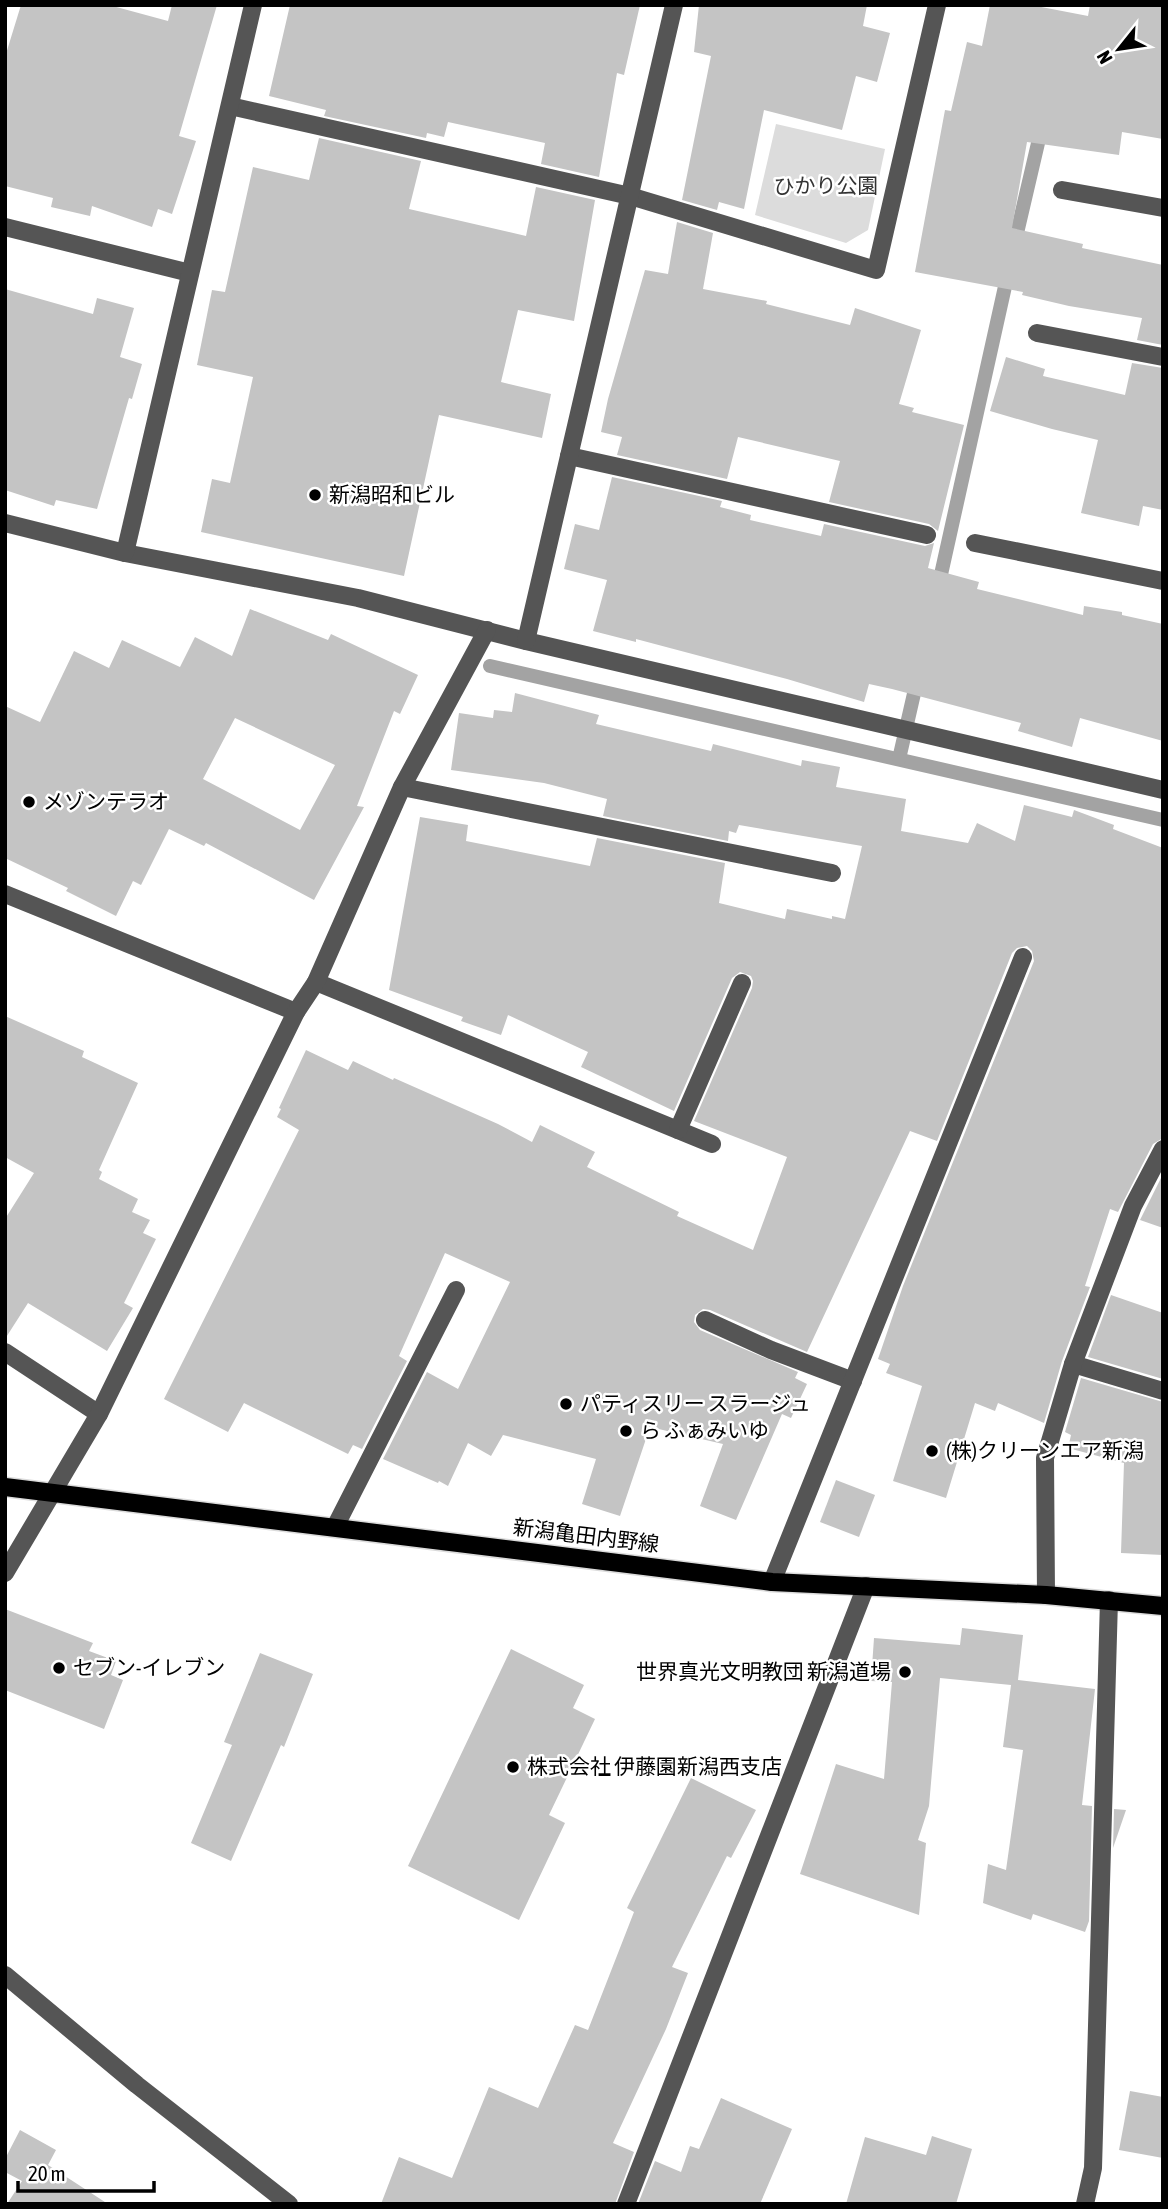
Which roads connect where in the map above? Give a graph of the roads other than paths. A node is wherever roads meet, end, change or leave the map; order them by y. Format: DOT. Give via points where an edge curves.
graph roads {
  1 [pos="253,5"];
  2 [pos="674,5"];
  3 [pos="937,5"];
  4 [pos="230,106"];
  5 [pos="1062,190"];
  6 [pos="630,196"];
  7 [pos="1163,208"];
  8 [pos="5,226"];
  9 [pos="190,274"];
  10 [pos="1037,333"];
  11 [pos="1163,357"];
  12 [pos="569,456"];
  13 [pos="5,523"];
  14 [pos="927,535"];
  15 [pos="975,543"];
  16 [pos="125,554"];
  17 [pos="1163,581"];
  18 [pos="487,630"];
  19 [pos="526,641"];
  20 [pos="402,787"];
  21 [pos="1163,790"];
  22 [pos="832,873"];
  23 [pos="5,894"];
  24 [pos="1023,957"];
  25 [pos="316,982"];
  26 [pos="741,983"];
  27 [pos="296,1012"];
  28 [pos="678,1130"];
  29 [pos="712,1144"];
  30 [pos="1163,1149"];
  31 [pos="456,1290"];
  32 [pos="705,1320"];
  33 [pos="5,1352"];
  34 [pos="1073,1364"];
  35 [pos="853,1381"];
  36 [pos="1163,1391"];
  37 [pos="99,1414"];
  38 [pos="5,1487"];
  39 [pos="54,1493"];
  40 [pos="335,1527"];
  41 [pos="5,1573"];
  42 [pos="772,1582"];
  43 [pos="866,1586"];
  44 [pos="1046,1595"];
  45 [pos="1109,1600"];
  46 [pos="1163,1606"];
  47 [pos="5,1975"];
  48 [pos="289,2204"];
  49 [pos="626,2204"];
  50 [pos="1085,2204"];
  1 -- 4 [label="street"];
  2 -- 6 [label="street"];
  3 -- 6 [label="street" via="876,270"];
  4 -- 6 [label="street"];
  4 -- 9 [label="street"];
  5 -- 7 [label="street"];
  6 -- 12 [label="street"];
  8 -- 9 [label="street"];
  9 -- 16 [label="street"];
  10 -- 11 [label="street"];
  12 -- 14 [label="street"];
  12 -- 19 [label="street"];
  13 -- 16 [label="street"];
  15 -- 17 [label="street"];
  16 -- 18 [label="street" via="358,598"];
  18 -- 19 [label="street"];
  18 -- 20 [label="street"];
  19 -- 21 [label="street"];
  20 -- 22 [label="street"];
  20 -- 25 [label="street"];
  23 -- 27 [label="street"];
  24 -- 35 [label="street"];
  25 -- 27 [label="street"];
  25 -- 28 [label="street"];
  26 -- 28 [label="street"];
  27 -- 37 [label="street"];
  28 -- 29 [label="street"];
  30 -- 34 [label="street" via="1133,1206"];
  31 -- 40 [label="street"];
  32 -- 35 [label="street"];
  33 -- 37 [label="street"];
  34 -- 36 [label="street"];
  34 -- 44 [label="street" via="1045,1458"];
  35 -- 42 [label="street"];
  37 -- 39 [label="street"];
  38 -- 39 [label="main road, 新潟亀田内野線"];
  39 -- 40 [label="main road, 新潟亀田内野線"];
  39 -- 41 [label="street"];
  40 -- 42 [label="main road, 新潟亀田内野線"];
  42 -- 43 [label="main road, 新潟亀田内野線"];
  43 -- 44 [label="main road, 新潟亀田内野線"];
  43 -- 49 [label="street"];
  44 -- 45 [label="main road, 新潟亀田内野線"];
  45 -- 46 [label="main road, 新潟亀田内野線"];
  45 -- 50 [label="street" via="1093,2168"];
  47 -- 48 [label="street"];
}
